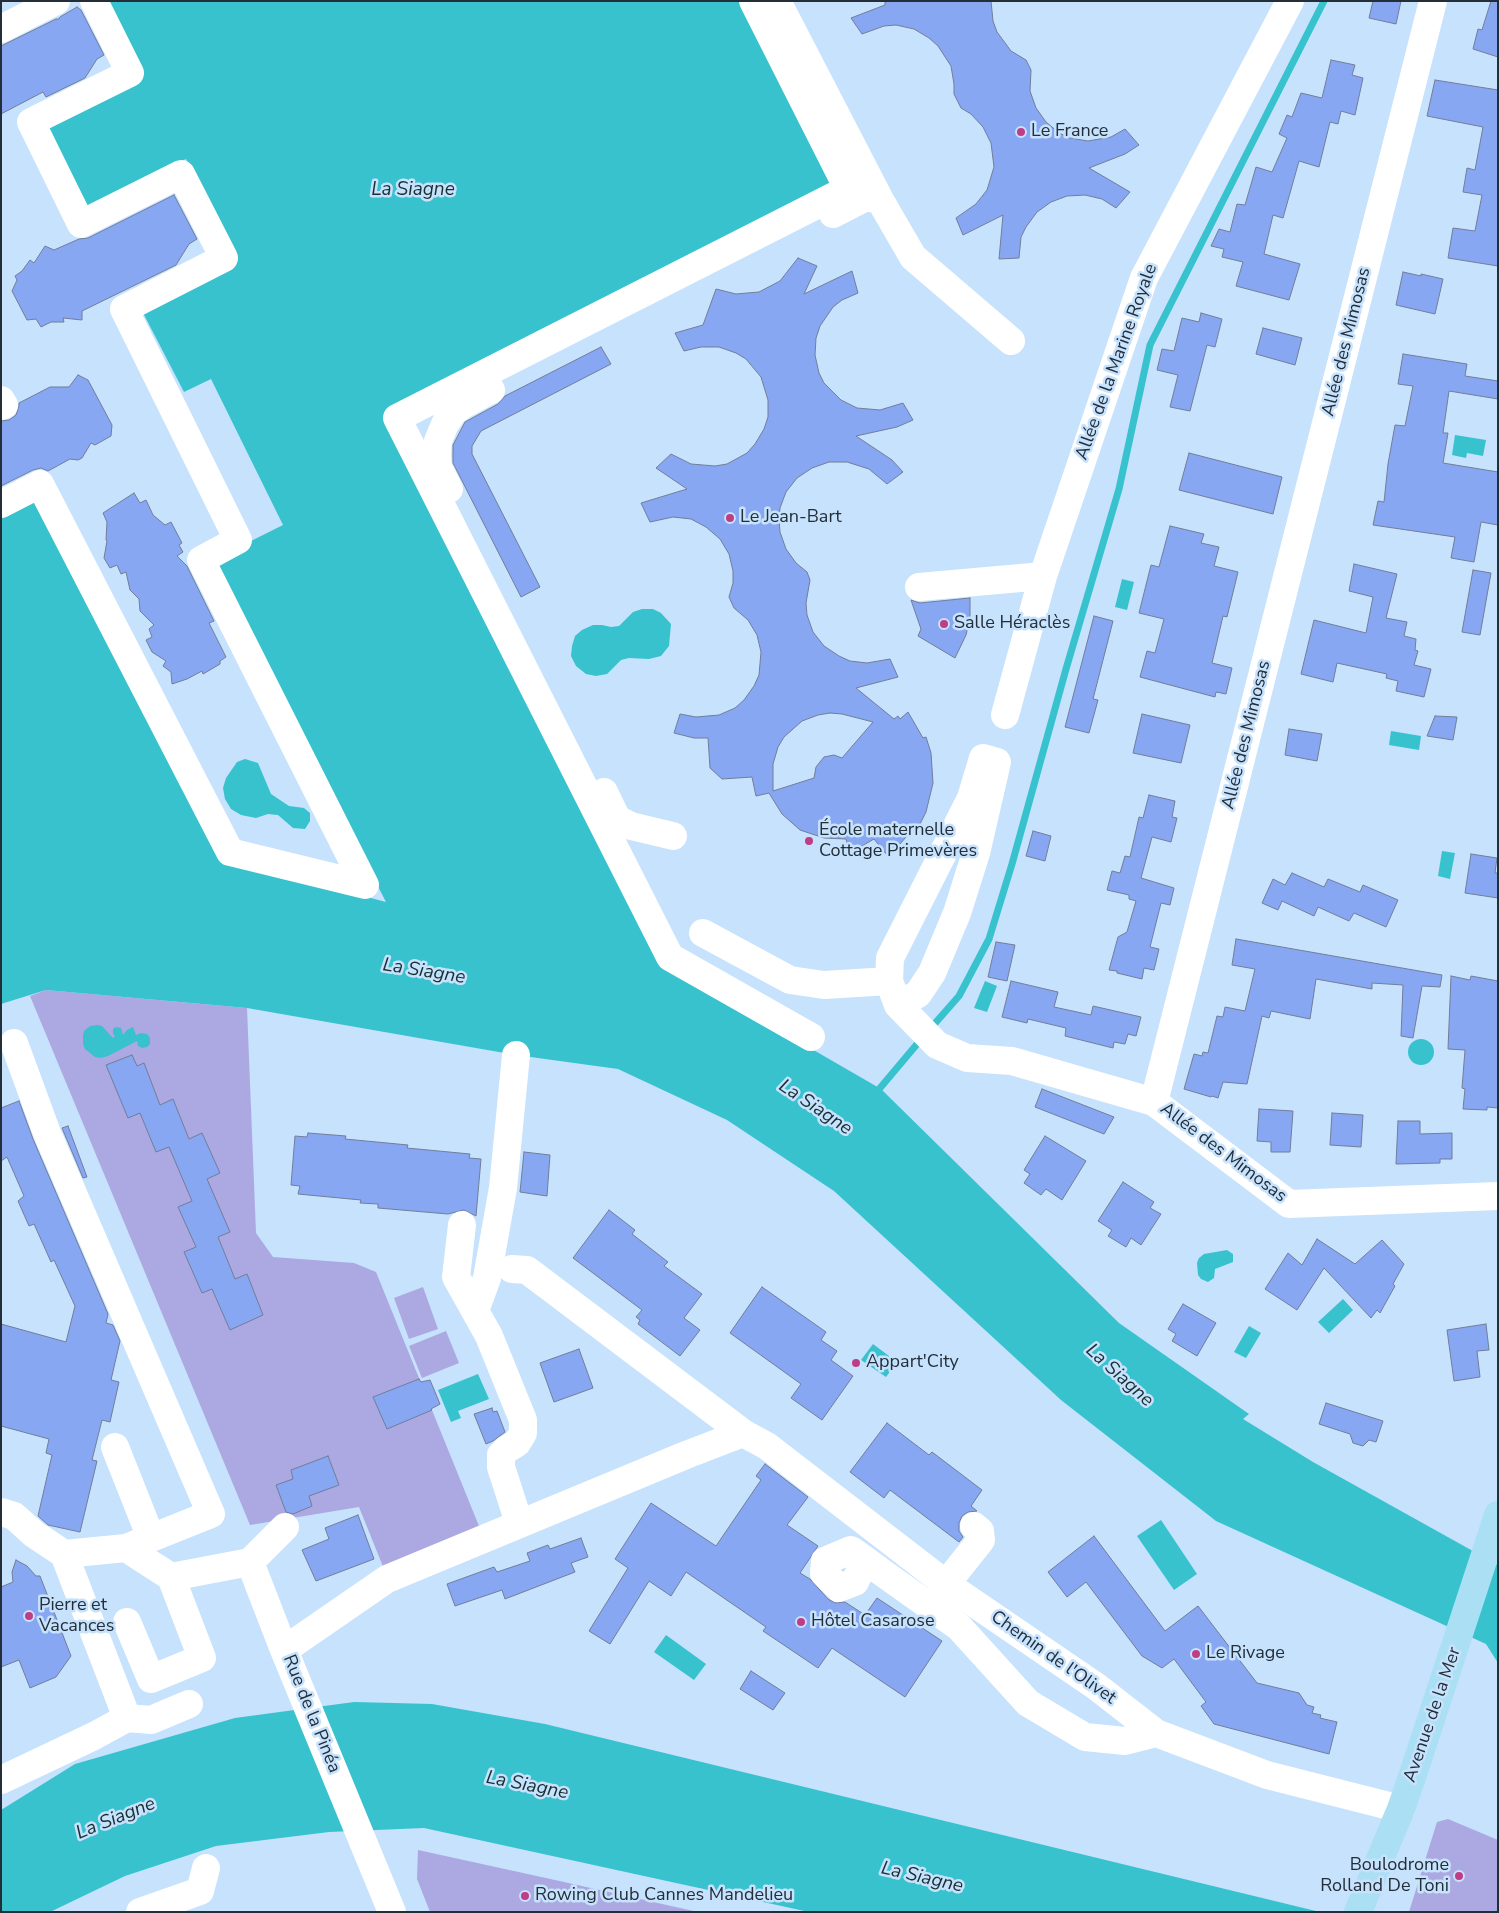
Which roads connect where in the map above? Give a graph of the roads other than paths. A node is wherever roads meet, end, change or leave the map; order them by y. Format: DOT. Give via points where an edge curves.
graph roads {
  1 [pos="56,1"];
  2 [pos="94,1"];
  3 [pos="753,1"];
  4 [pos="777,1"];
  5 [pos="1290,1"];
  6 [pos="1433,1"];
  7 [pos="1,29"];
  8 [pos="880,200"];
  9 [pos="1011,341"];
  10 [pos="1,400"];
  11 [pos="1,406"];
  12 [pos="1,504"];
  13 [pos="1042,576"];
  14 [pos="919,587"];
  15 [pos="1005,715"];
  16 [pos="673,836"];
  17 [pos="703,933"];
  18 [pos="901,1003"];
  19 [pos="811,1038"];
  20 [pos="14,1043"];
  21 [pos="516,1055"];
  22 [pos="1154,1102"];
  23 [pos="1498,1196"];
  24 [pos="462,1225"];
  25 [pos="512,1269"];
  26 [pos="475,1311"];
  27 [pos="743,1434"];
  28 [pos="115,1447"];
  29 [pos="1,1512"];
  30 [pos="519,1522"];
  31 [pos="1495,1524"];
  32 [pos="974,1526"];
  33 [pos="285,1527"];
  34 [pos="151,1538"];
  35 [pos="126,1548"];
  36 [pos="64,1554"];
  37 [pos="865,1560"];
  38 [pos="250,1562"];
  39 [pos="171,1576"];
  40 [pos="946,1584"];
  41 [pos="127,1622"];
  42 [pos="284,1650"];
  43 [pos="189,1704"];
  44 [pos="127,1718"];
  45 [pos="1156,1733"];
  46 [pos="1,1780"];
  47 [pos="1401,1809"];
  48 [pos="206,1868"];
  49 [pos="1362,1902"];
  50 [pos="140,1912"];
  51 [pos="392,1912"];
  1 -- 7 [label="street"];
  2 -- 12 [label="street" via="130,73 31,122 81,224 181,174 224,258 124,308 238,540 202,560 365,885 230,852 40,484"];
  3 -- 19 [label="street" via="848,189 397,418 670,957"];
  4 -- 8 [label="street"];
  5 -- 13 [label="street, Allée de la Marine Royale" via="1144,278"];
  6 -- 22 [label="street, Allée des Mimosas"];
  8 -- 9 [label="street" via="913,257"];
  8 -- 16 [label="street" via="866,197 463,405 444,424 438,441 438,467 617,819 631,826"];
  10 -- 11 [label="street" via="4,405"];
  13 -- 14 [label="street"];
  13 -- 15 [label="street, Allée de la Marine Royale"];
  17 -- 18 [label="street" via="790,980"];
  18 -- 18 [label="street" via="918,994 932,973 956,913 976,853 997,762 983,758 971,798 890,958"];
  18 -- 22 [label="street" via="936,1044 967,1058 1012,1061"];
  20 -- 34 [label="street" via="47,1133 211,1514"];
  21 -- 26 [label="street" via="503,1188 487,1278"];
  22 -- 23 [label="street, Allée des Mimosas" via="1289,1204"];
  24 -- 26 [label="street" via="456,1277"];
  25 -- 27 [label="street, Chemin de l'Olivet" via="527,1270"];
  26 -- 30 [label="street" via="489,1336 523,1420 523,1433 517,1443 501,1455"];
  27 -- 30 [label="street"];
  27 -- 40 [label="street, Chemin de l'Olivet" via="767,1446"];
  28 -- 34 [label="street"];
  29 -- 36 [label="street" via="14,1516"];
  30 -- 42 [label="street" via="387,1579"];
  31 -- 47 [label="main road, Avenue de la Mer"];
  32 -- 40 [label="street" via="980,1531 981,1540"];
  33 -- 38 [label="street"];
  34 -- 35 [label="street"];
  35 -- 36 [label="street"];
  35 -- 39 [label="street"];
  36 -- 44 [label="street"];
  37 -- 45 [label="street" via="959,1627 1028,1703 1086,1737 1125,1740"];
  38 -- 39 [label="street"];
  38 -- 42 [label="street, Rue de la Pinéa"];
  39 -- 41 [label="street" via="202,1658 151,1679"];
  40 -- 45 [label="street, Chemin de l'Olivet" via="1097,1687"];
  42 -- 51 [label="street, Rue de la Pinéa"];
  43 -- 44 [label="street" via="151,1720"];
  44 -- 46 [label="street"];
  45 -- 47 [label="street, Chemin de l'Olivet" via="1266,1775"];
  47 -- 49 [label="main road, Avenue de la Mer"];
  48 -- 50 [label="street" via="200,1890"];
}
